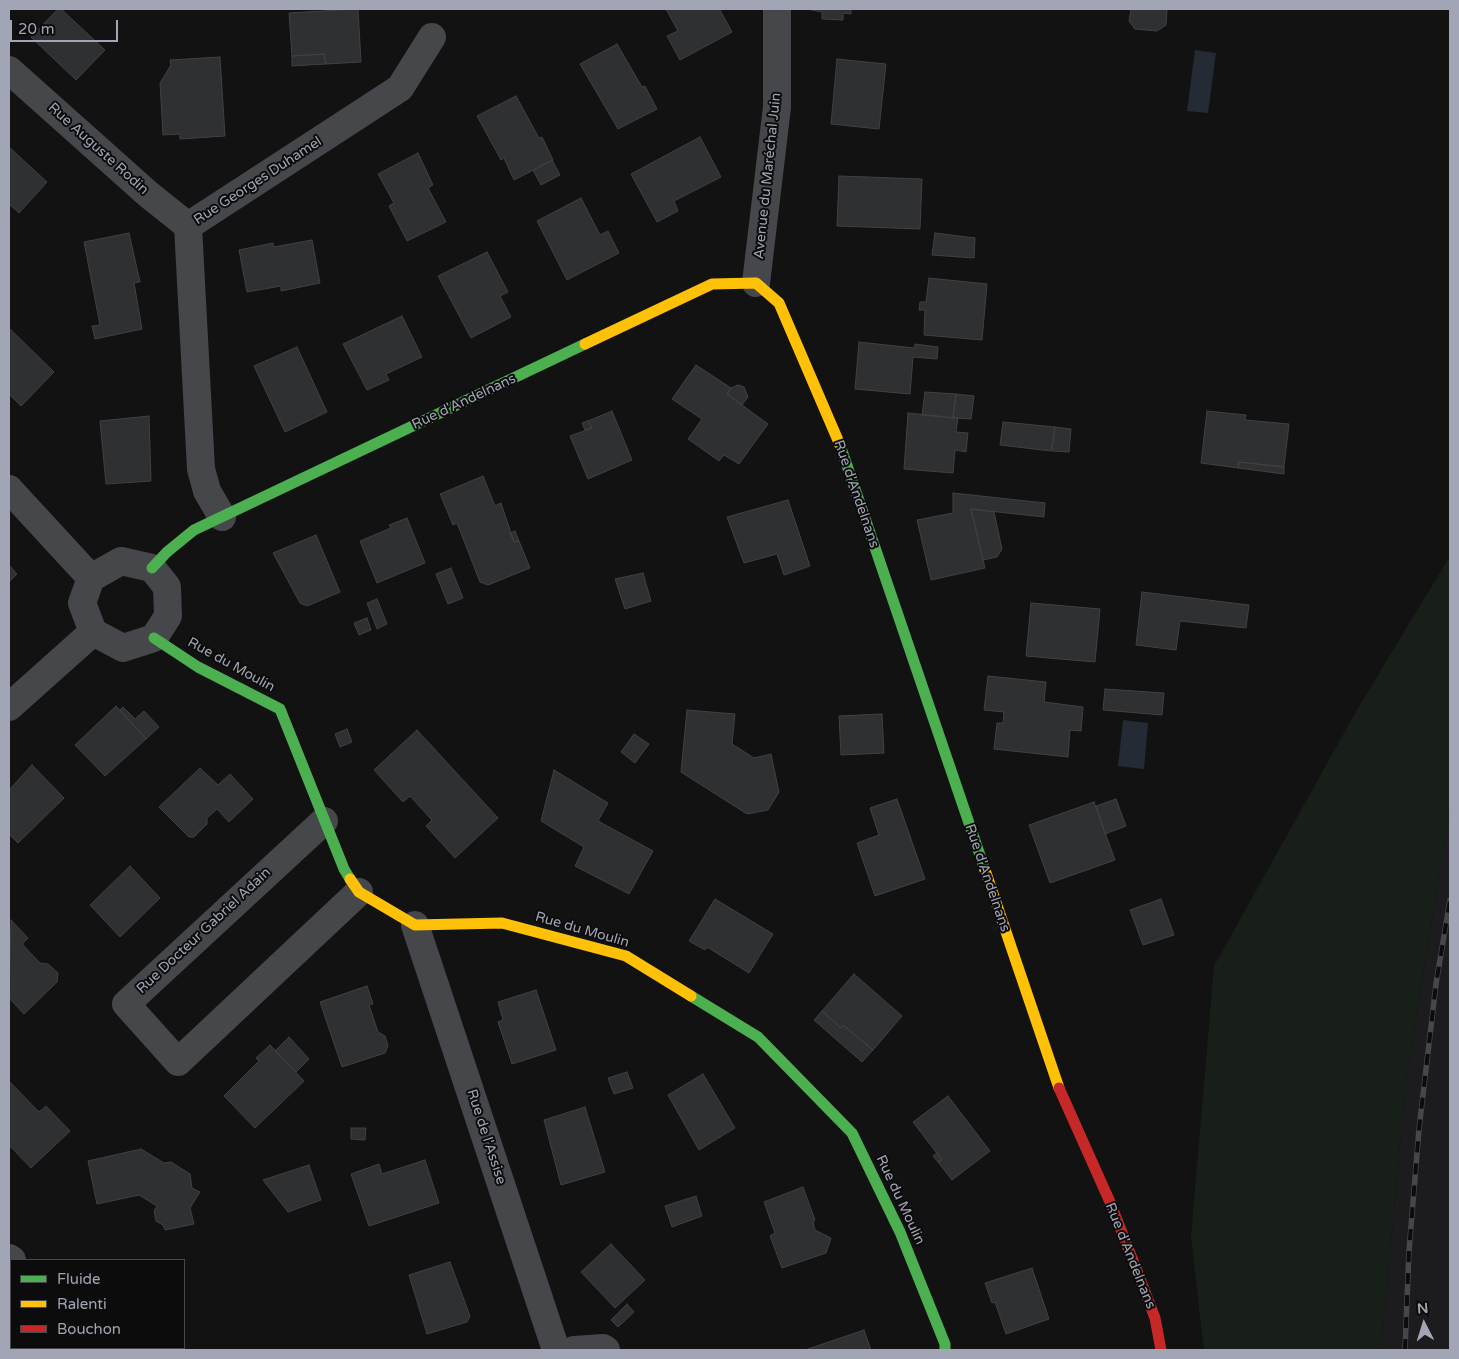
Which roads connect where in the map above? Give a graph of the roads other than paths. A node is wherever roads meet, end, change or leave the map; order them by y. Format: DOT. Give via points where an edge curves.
graph roads {
  1 [pos="777,9"];
  2 [pos="432,37"];
  3 [pos="9,70"];
  4 [pos="188,226"];
  5 [pos="756,283"];
  6 [pos="9,489"];
  7 [pos="222,518"];
  8 [pos="152,568"];
  9 [pos="91,578"];
  10 [pos="92,632"];
  11 [pos="154,638"];
  12 [pos="9,707"];
  13 [pos="324,821"];
  14 [pos="359,892"];
  15 [pos="415,925"];
  16 [pos="556,1350"];
  17 [pos="574,1350"];
  18 [pos="606,1350"];
  19 [pos="945,1350"];
  20 [pos="1161,1350"];
  1 -- 5 [label="street, Avenue du Maréchal Juin" via="777,108"];
  2 -- 4 [label="street, Rue Georges Duhamel" via="400,88"];
  3 -- 4 [label="street, Rue Auguste Rodin"];
  4 -- 7 [label="street, Rue Georges Duhamel" via="201,469 207,491"];
  5 -- 7 [label="street, Rue d'Andelnans" via="712,284"];
  5 -- 20 [label="street, Rue d'Andelnans" via="779,303 842,452 1060,1092 1110,1202 1139,1276 1155,1318"];
  6 -- 9 [label="street"];
  7 -- 8 [label="street, Rue d'Andelnans" via="194,530"];
  8 -- 9 [label="street" via="121,561"];
  8 -- 11 [label="street" via="167,587 168,616"];
  9 -- 10 [label="street" via="82,603"];
  10 -- 11 [label="street" via="123,648"];
  10 -- 12 [label="street"];
  11 -- 13 [label="street, Rue du Moulin" via="198,667 280,709"];
  13 -- 14 [label="street, Rue du Moulin" via="344,870"];
  13 -- 14 [label="street, Rue Docteur Gabriel Adain" via="126,1004 178,1062"];
  14 -- 15 [label="street, Rue du Moulin"];
  15 -- 16 [label="street, Rue de l'Assise"];
  15 -- 19 [label="street, Rue du Moulin" via="502,922 626,956 758,1037 852,1133 900,1232"];
  17 -- 18 [label="street"];
}
